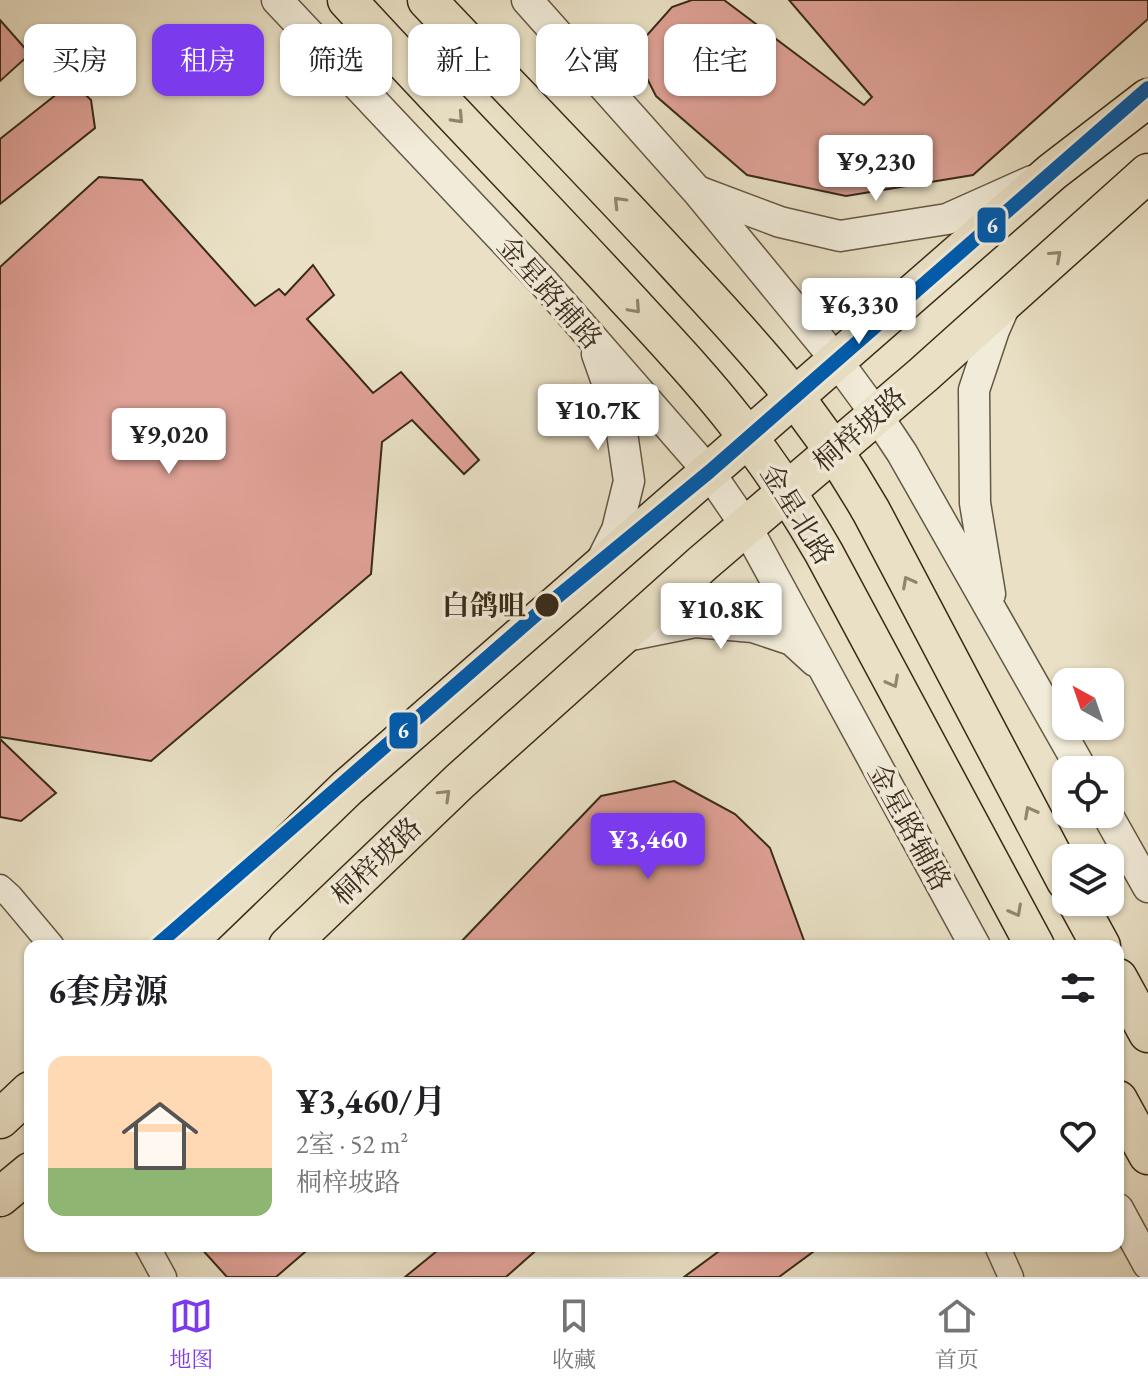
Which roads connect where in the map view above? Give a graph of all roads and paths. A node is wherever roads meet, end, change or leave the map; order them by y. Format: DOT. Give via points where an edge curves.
graph roads {
  1 [pos="277,0"];
  2 [pos="347,0"];
  3 [pos="427,0"];
  4 [pos="527,0"];
  5 [pos="1148,98"];
  6 [pos="1052,172"];
  7 [pos="1148,173"];
  8 [pos="698,192"];
  9 [pos="1008,298"];
  10 [pos="591,337"];
  11 [pos="837,361"];
  12 [pos="795,397"];
  13 [pos="876,414"];
  14 [pos="748,438"];
  15 [pos="834,451"];
  16 [pos="709,472"];
  17 [pos="786,492"];
  18 [pos="746,526"];
  19 [pos="598,569"];
  20 [pos="993,612"];
  21 [pos="621,637"];
  22 [pos="824,668"];
  23 [pos="1074,756"];
  24 [pos="1115,828"];
  25 [pos="1052,854"];
  26 [pos="0,887"];
  27 [pos="1148,887"];
  28 [pos="1085,916"];
  29 [pos="47,940"];
  30 [pos="189,940"];
  31 [pos="294,940"];
  32 [pos="972,940"];
  33 [pos="1032,940"];
  34 [pos="1098,940"];
  35 [pos="1124,989"];
  36 [pos="1148,1033"];
  37 [pos="24,1097"];
  38 [pos="1124,1111"];
  39 [pos="0,1119"];
  40 [pos="1148,1155"];
  41 [pos="24,1177"];
  42 [pos="0,1197"];
  43 [pos="1124,1220"];
  44 [pos="150,1252"];
  45 [pos="1000,1252"];
  46 [pos="1148,1264"];
  47 [pos="164,1277"];
  48 [pos="1011,1277"];
  1 -- 10 [label="street, 金星路辅路"];
  2 -- 14 [label="main road, 金星北路, one-way" via="570,237"];
  12 -- 3 [label="main road, one-way" via="629,212"];
  4 -- 8 [label="street"];
  5 -- 6 [label="main road"];
  6 -- 8 [label="street" via="947,219 840,236 780,222"];
  6 -- 11 [label="main road"];
  9 -- 7 [label="main road, 桐梓坡路, one-way"];
  8 -- 11 [label="street"];
  9 -- 13 [label="main road, 桐梓坡路"];
  9 -- 20 [label="street" via="974,390 975,503"];
  10 -- 16 [label="street, 金星路辅路"];
  10 -- 19 [label="street" via="620,419 629,481 617,530"];
  11 -- 12 [label="main road"];
  11 -- 13 [label="street"];
  12 -- 14 [label="main road"];
  12 -- 15 [label="main road"];
  13 -- 15 [label="main road, 桐梓坡路"];
  13 -- 20 [label="street"];
  14 -- 16 [label="main road"];
  14 -- 17 [label="main road, 金星北路"];
  15 -- 17 [label="main road, 桐梓坡路"];
  25 -- 15 [label="main road, one-way" via="871,511"];
  16 -- 18 [label="street, 金星路辅路"];
  16 -- 19 [label="main road"];
  17 -- 18 [label="main road, 桐梓坡路"];
  17 -- 33 [label="main road, 金星北路, one-way"];
  18 -- 21 [label="main road, 桐梓坡路"];
  18 -- 22 [label="street, 金星路辅路"];
  19 -- 30 [label="main road" via="347,788"];
  20 -- 23 [label="street"];
  21 -- 22 [label="street" via="695,622 753,627 792,640"];
  31 -- 21 [label="main road, 桐梓坡路, one-way"];
  22 -- 32 [label="street, 金星路辅路"];
  24 -- 27 [label="street"];
  26 -- 29 [label="street"];
  28 -- 34 [label="main road"];
  35 -- 36 [label="main road"];
  37 -- 39 [label="main road"];
  38 -- 40 [label="main road"];
  41 -- 42 [label="main road"];
  43 -- 46 [label="street"];
  44 -- 47 [label="street"];
  45 -- 48 [label="street"];
}
